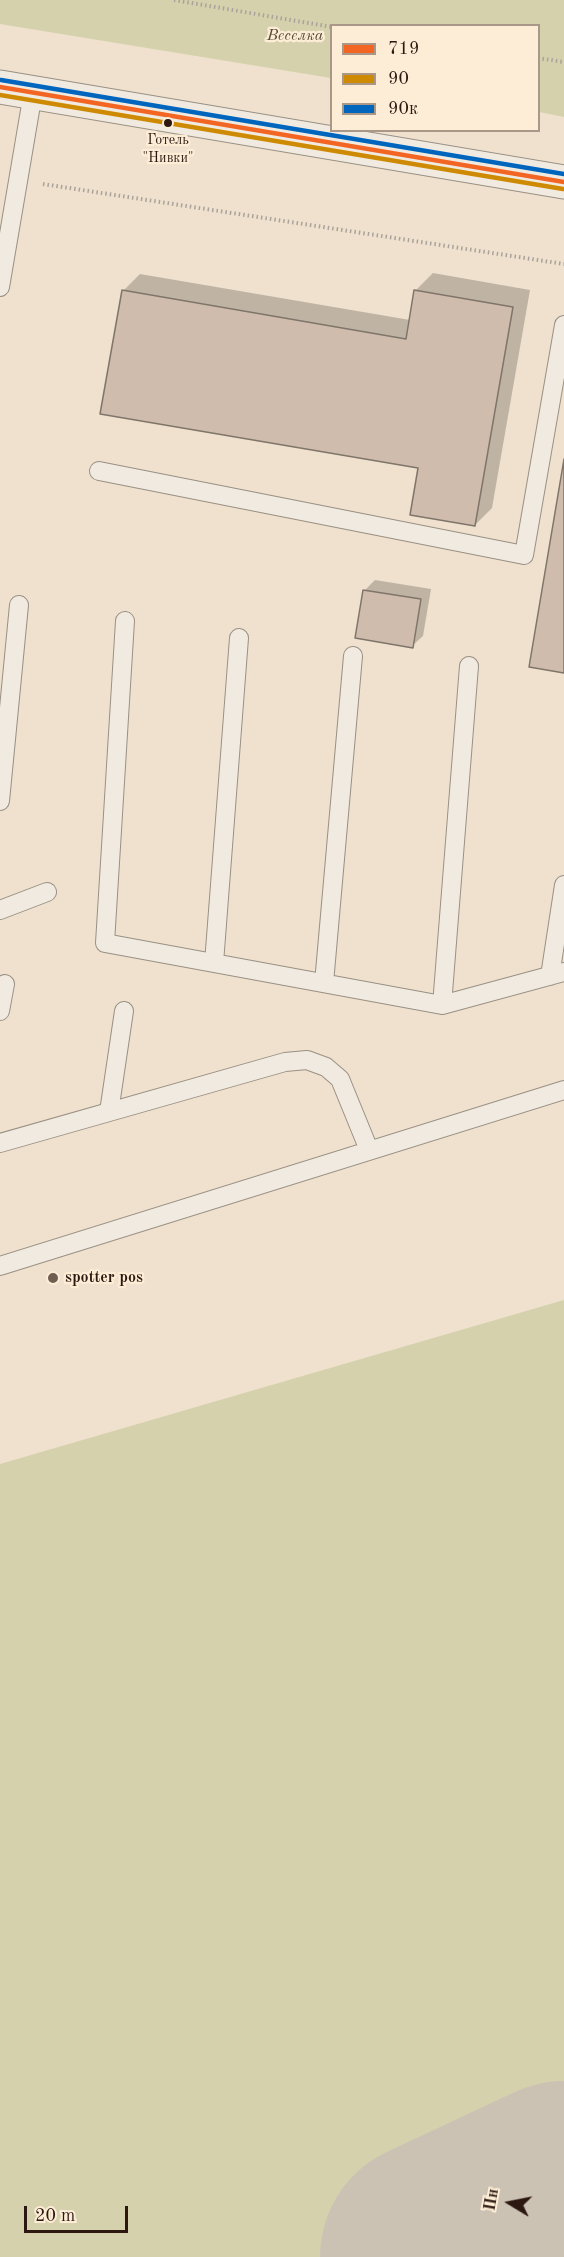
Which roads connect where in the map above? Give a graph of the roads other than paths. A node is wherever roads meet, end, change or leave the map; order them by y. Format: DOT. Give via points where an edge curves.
graph roads {
  1 [pos="0,87"];
  2 [pos="33,93"];
  3 [pos="564,182"];
  4 [pos="0,287"];
  5 [pos="564,325"];
  6 [pos="99,471"];
  7 [pos="19,604"];
  8 [pos="125,621"];
  9 [pos="239,638"];
  10 [pos="353,656"];
  11 [pos="469,666"];
  12 [pos="0,801"];
  13 [pos="564,885"];
  14 [pos="47,892"];
  15 [pos="0,910"];
  16 [pos="214,963"];
  17 [pos="557,974"];
  18 [pos="324,983"];
  19 [pos="4,984"];
  20 [pos="442,1005"];
  21 [pos="0,1011"];
  22 [pos="124,1011"];
  23 [pos="564,1090"];
  24 [pos="109,1112"];
  25 [pos="0,1143"];
  26 [pos="369,1150"];
  27 [pos="0,1266"];
  1 -- 2 [label="street"];
  2 -- 3 [label="street"];
  2 -- 4 [label="lane"];
  5 -- 6 [label="lane" via="524,555"];
  7 -- 12 [label="lane"];
  8 -- 16 [label="lane" via="105,943"];
  9 -- 16 [label="lane"];
  10 -- 18 [label="lane"];
  11 -- 20 [label="lane"];
  13 -- 17 [label="lane"];
  14 -- 15 [label="lane"];
  16 -- 18 [label="lane"];
  17 -- 20 [label="lane"];
  18 -- 20 [label="lane"];
  19 -- 21 [label="lane"];
  22 -- 24 [label="lane"];
  23 -- 26 [label="lane"];
  24 -- 25 [label="lane"];
  24 -- 26 [label="lane" via="285,1062 307,1060 326,1067 340,1079"];
  26 -- 27 [label="lane"];
}
